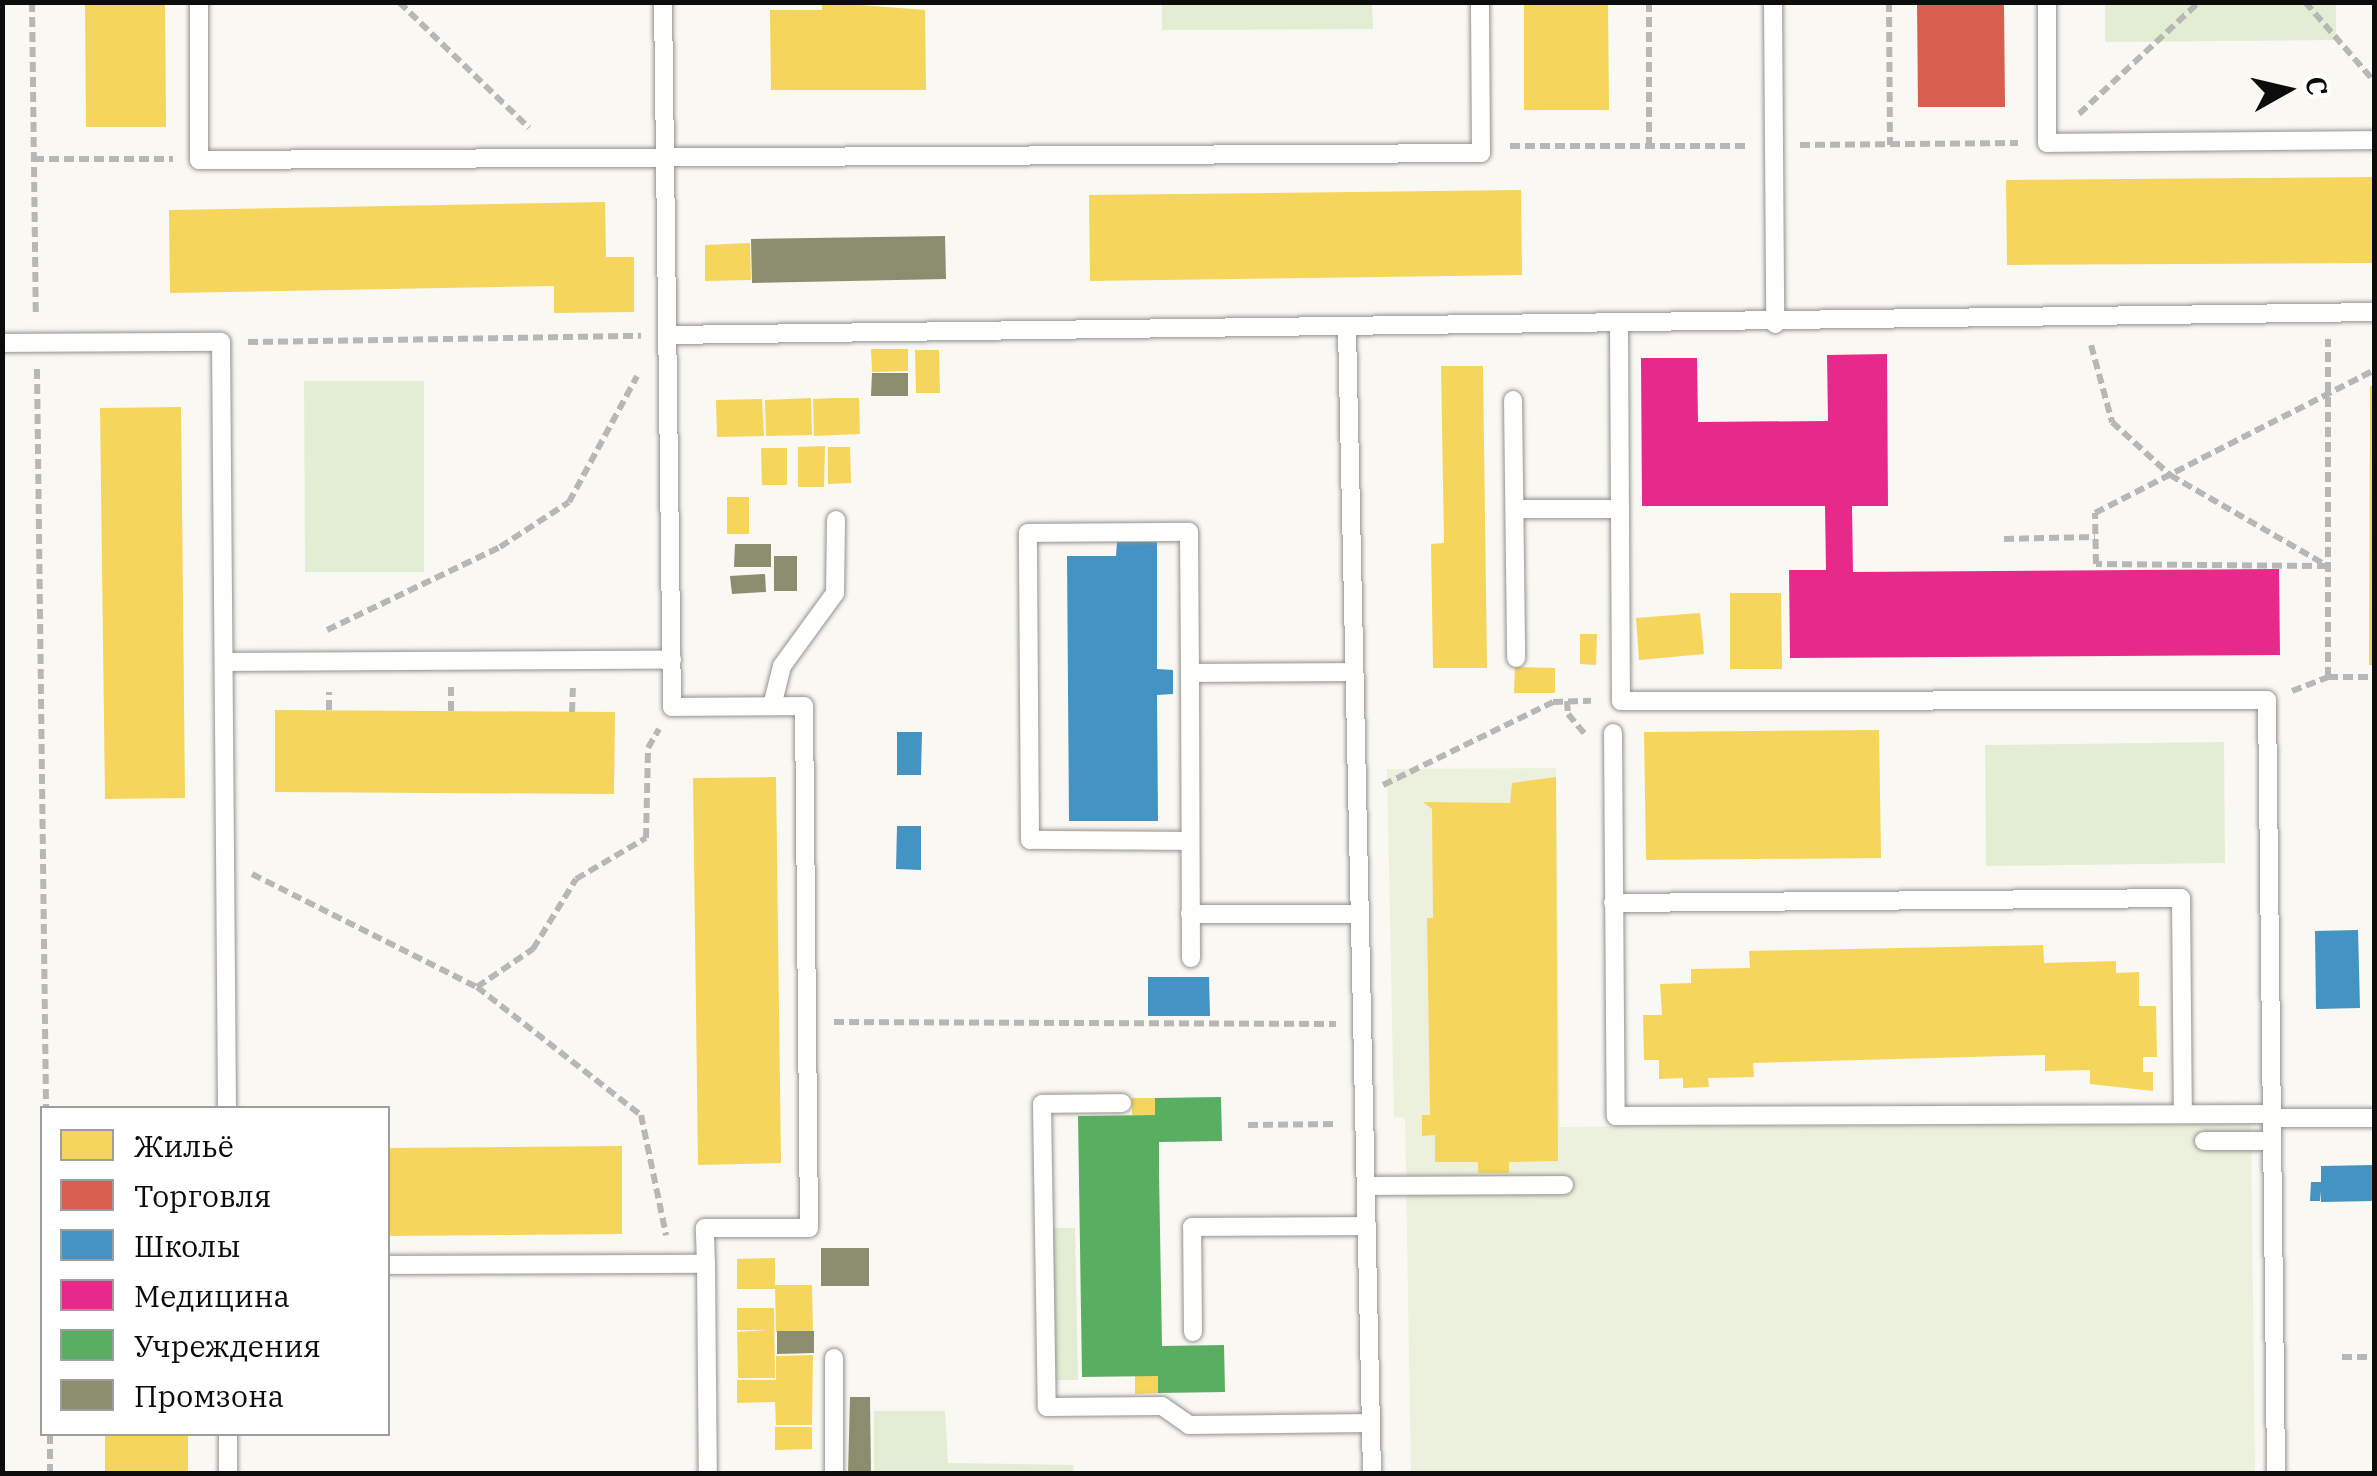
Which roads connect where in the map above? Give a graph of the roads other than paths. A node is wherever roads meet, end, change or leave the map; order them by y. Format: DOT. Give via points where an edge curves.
graph roads {
  1 [pos="199,2"];
  2 [pos="663,2"];
  3 [pos="1480,2"];
  4 [pos="1774,2"];
  5 [pos="2047,2"];
  6 [pos="2374,140"];
  7 [pos="665,155"];
  8 [pos="2374,312"];
  9 [pos="1776,324"];
  10 [pos="1620,325"];
  11 [pos="1347,328"];
  12 [pos="663,335"];
  13 [pos="2,343"];
  14 [pos="1514,400"];
  15 [pos="1515,509"];
  16 [pos="1620,509"];
  17 [pos="836,520"];
  18 [pos="1516,658"];
  19 [pos="672,660"];
  20 [pos="226,662"];
  21 [pos="1354,672"];
  22 [pos="1190,673"];
  23 [pos="772,706"];
  24 [pos="1613,733"];
  25 [pos="1190,841"];
  26 [pos="1613,903"];
  27 [pos="1190,914"];
  28 [pos="1360,914"];
  29 [pos="1191,958"];
  30 [pos="1122,1103"];
  31 [pos="228,1106"];
  32 [pos="2183,1114"];
  33 [pos="2271,1116"];
  34 [pos="2374,1118"];
  35 [pos="2271,1141"];
  36 [pos="2204,1142"];
  37 [pos="1564,1185"];
  38 [pos="1366,1186"];
  39 [pos="1367,1226"];
  40 [pos="706,1264"];
  41 [pos="390,1265"];
  42 [pos="1193,1332"];
  43 [pos="834,1358"];
  44 [pos="1371,1423"];
  45 [pos="228,1436"];
  46 [pos="228,1474"];
  47 [pos="708,1474"];
  48 [pos="834,1474"];
  49 [pos="1372,1474"];
  50 [pos="2276,1474"];
  1 -- 7 [label="lane" via="199,160"];
  2 -- 7 [label="lane"];
  3 -- 7 [label="lane" via="1481,153"];
  4 -- 9 [label="lane"];
  5 -- 6 [label="lane" via="2047,143"];
  7 -- 12 [label="lane"];
  8 -- 9 [label="lane"];
  9 -- 10 [label="lane"];
  10 -- 11 [label="lane"];
  10 -- 16 [label="lane"];
  11 -- 12 [label="lane"];
  11 -- 21 [label="lane"];
  12 -- 19 [label="lane"];
  13 -- 20 [label="lane" via="221,342"];
  14 -- 15 [label="lane"];
  15 -- 16 [label="lane"];
  15 -- 18 [label="lane"];
  16 -- 33 [label="lane" via="1621,700 2268,700"];
  17 -- 23 [label="lane" via="835,593 782,666"];
  19 -- 20 [label="lane"];
  19 -- 23 [label="lane" via="672,707"];
  20 -- 31 [label="lane"];
  21 -- 22 [label="lane"];
  21 -- 28 [label="lane"];
  22 -- 25 [label="lane"];
  22 -- 25 [label="lane" via="1188,532 1028,534 1030,840"];
  23 -- 40 [label="lane" via="804,706 809,1228 706,1228"];
  24 -- 26 [label="lane"];
  25 -- 27 [label="lane"];
  26 -- 32 [label="lane" via="1616,1116"];
  26 -- 32 [label="lane" via="2182,898"];
  27 -- 28 [label="lane"];
  27 -- 29 [label="lane"];
  28 -- 38 [label="lane"];
  30 -- 44 [label="lane" via="1042,1104 1047,1407 1162,1406 1190,1425"];
  32 -- 33 [label="lane"];
  33 -- 34 [label="lane"];
  33 -- 35 [label="lane"];
  35 -- 36 [label="lane"];
  35 -- 50 [label="lane"];
  37 -- 38 [label="lane"];
  38 -- 39 [label="lane"];
  39 -- 42 [label="lane" via="1192,1227"];
  39 -- 44 [label="lane"];
  40 -- 41 [label="lane"];
  40 -- 47 [label="lane"];
  43 -- 48 [label="lane"];
  44 -- 49 [label="lane"];
  45 -- 46 [label="lane"];
}
